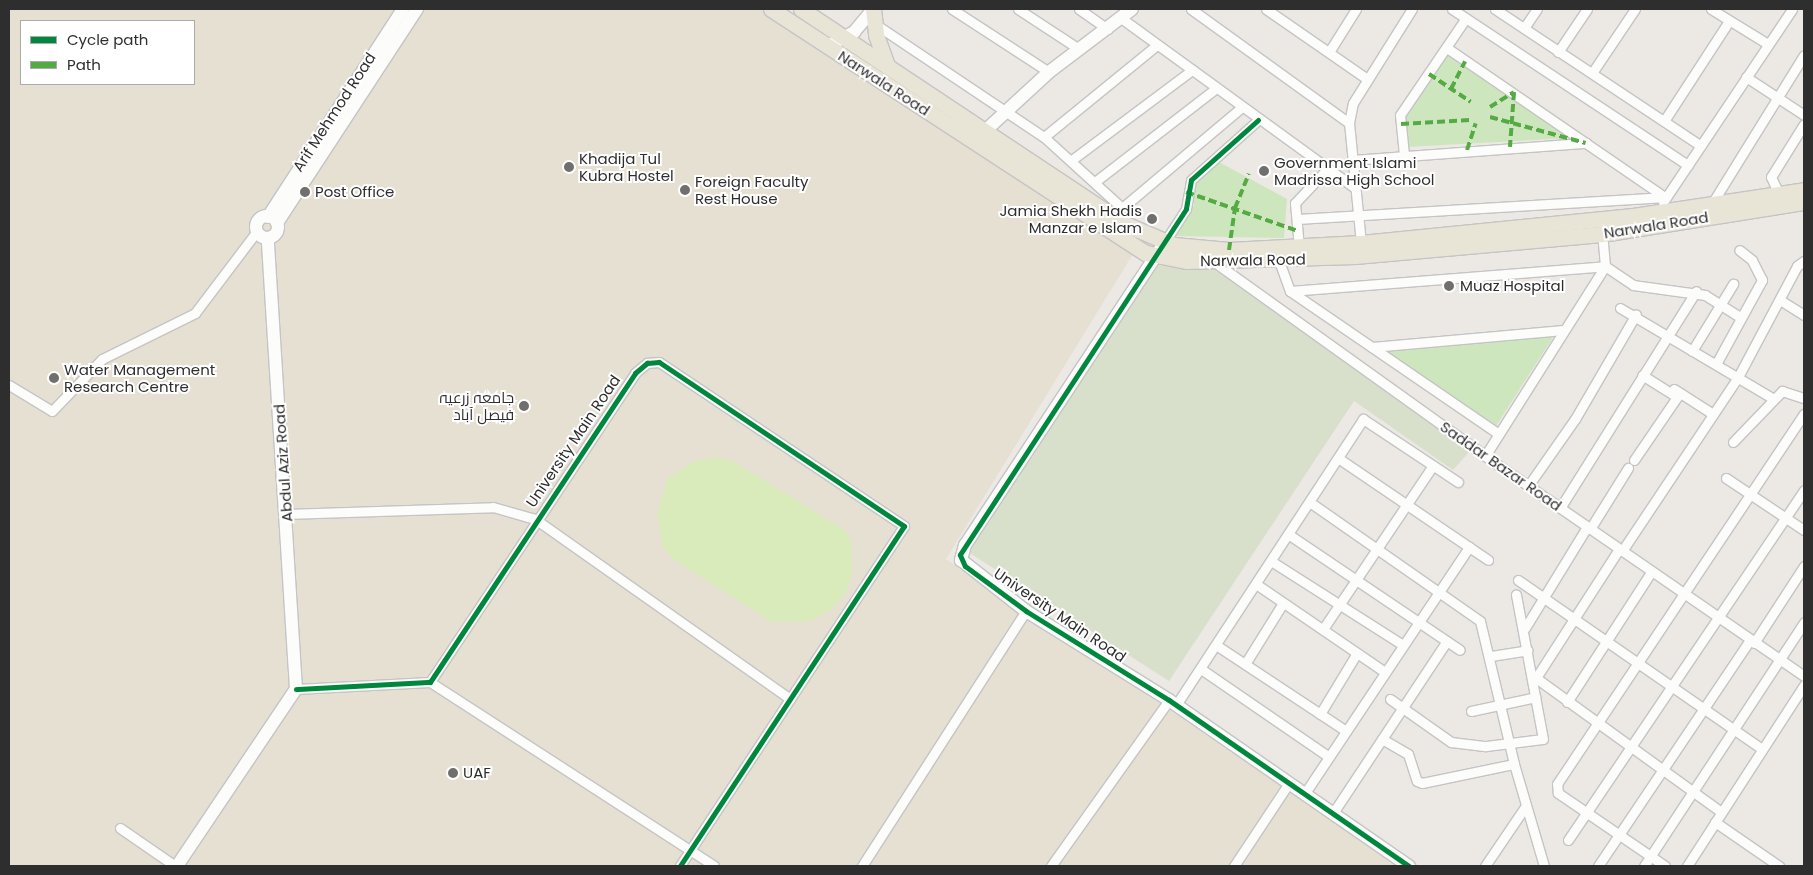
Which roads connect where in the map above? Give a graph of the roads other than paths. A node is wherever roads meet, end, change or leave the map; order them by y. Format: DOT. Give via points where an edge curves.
graph roads {
  1 [pos="402,9"];
  2 [pos="417,9"];
  3 [pos="771,9"];
  4 [pos="801,9"];
  5 [pos="953,9"];
  6 [pos="1018,9"];
  7 [pos="1079,9"];
  8 [pos="1132,9"];
  9 [pos="1190,9"];
  10 [pos="1266,9"];
  11 [pos="1356,9"];
  12 [pos="1412,9"];
  13 [pos="1452,9"];
  14 [pos="1494,9"];
  15 [pos="1536,9"];
  16 [pos="1587,9"];
  17 [pos="1635,9"];
  18 [pos="1711,9"];
  19 [pos="1792,9"];
  20 [pos="871,17"];
  21 [pos="1121,18"];
  22 [pos="1466,18"];
  23 [pos="1729,21"];
  24 [pos="1524,28"];
  25 [pos="1108,29"];
  26 [pos="395,31"];
  27 [pos="846,38"];
  28 [pos="1768,44"];
  29 [pos="1157,45"];
  30 [pos="828,46"];
  31 [pos="1447,48"];
  32 [pos="1080,49"];
  33 [pos="1329,52"];
  34 [pos="1558,52"];
  35 [pos="1804,55"];
  36 [pos="887,66"];
  37 [pos="1192,70"];
  38 [pos="1049,72"];
  39 [pos="1592,73"];
  40 [pos="1367,78"];
  41 [pos="1746,78"];
  42 [pos="1215,88"];
  43 [pos="1777,96"];
  44 [pos="338,104"];
  45 [pos="1242,107"];
  46 [pos="1004,111"];
  47 [pos="349,112"];
  48 [pos="1804,115"];
  49 [pos="1258,120"];
  50 [pos="1664,121"];
  51 [pos="1348,123"];
  52 [pos="1804,124"];
  53 [pos="985,131"];
  54 [pos="1044,137"];
  55 [pos="1586,143"];
  56 [pos="1701,146"];
  57 [pos="1404,154"];
  58 [pos="1073,159"];
  59 [pos="1352,160"];
  60 [pos="1688,165"];
  61 [pos="1328,168"];
  62 [pos="1096,181"];
  63 [pos="1355,188"];
  64 [pos="1804,190"];
  65 [pos="1779,194"];
  66 [pos="1666,197"];
  67 [pos="1804,202"];
  68 [pos="1711,205"];
  69 [pos="1358,214"];
  70 [pos="1297,219"];
  71 [pos="272,220"];
  72 [pos="1654,220"];
  73 [pos="263,234"];
  74 [pos="1602,234"];
  75 [pos="1361,243"];
  76 [pos="1299,247"];
  77 [pos="1160,249"];
  78 [pos="1203,250"];
  79 [pos="1739,250"];
  80 [pos="1279,261"];
  81 [pos="1804,261"];
  82 [pos="1216,264"];
  83 [pos="1605,266"];
  84 [pos="1733,284"];
  85 [pos="1290,291"];
  86 [pos="1696,291"];
  87 [pos="1780,300"];
  88 [pos="1721,306"];
  89 [pos="1620,308"];
  90 [pos="1636,314"];
  91 [pos="1804,314"];
  92 [pos="1740,317"];
  93 [pos="1563,330"];
  94 [pos="1668,336"];
  95 [pos="1372,348"];
  96 [pos="1692,351"];
  97 [pos="1716,364"];
  98 [pos="1642,375"];
  99 [pos="1653,375"];
  100 [pos="1738,376"];
  101 [pos="9,385"];
  102 [pos="1772,398"];
  103 [pos="1804,398"];
  104 [pos="1713,414"];
  105 [pos="1804,414"];
  106 [pos="1499,434"];
  107 [pos="1733,442"];
  108 [pos="1485,456"];
  109 [pos="1338,458"];
  110 [pos="1634,460"];
  111 [pos="1433,466"];
  112 [pos="1628,468"];
  113 [pos="1726,478"];
  114 [pos="1458,482"];
  115 [pos="1528,486"];
  116 [pos="1804,490"];
  117 [pos="1751,494"];
  118 [pos="1311,503"];
  119 [pos="1406,504"];
  120 [pos="1560,508"];
  121 [pos="286,514"];
  122 [pos="1786,518"];
  123 [pos="534,519"];
  124 [pos="1589,528"];
  125 [pos="1804,530"];
  126 [pos="1288,534"];
  127 [pos="1378,545"];
  128 [pos="1469,547"];
  129 [pos="1620,550"];
  130 [pos="1488,560"];
  131 [pos="1271,561"];
  132 [pos="1804,566"];
  133 [pos="1651,572"];
  134 [pos="1357,578"];
  135 [pos="1518,580"];
  136 [pos="1256,584"];
  137 [pos="1440,590"];
  138 [pos="1516,594"];
  139 [pos="1683,594"];
  140 [pos="1544,598"];
  141 [pos="1283,602"];
  142 [pos="1339,605"];
  143 [pos="1026,611"];
  144 [pos="1719,618"];
  145 [pos="1576,620"];
  146 [pos="1419,621"];
  147 [pos="1804,622"];
  148 [pos="1525,628"];
  149 [pos="1322,630"];
  150 [pos="1446,641"];
  151 [pos="1752,641"];
  152 [pos="1607,642"];
  153 [pos="1403,645"];
  154 [pos="1216,646"];
  155 [pos="1460,650"];
  156 [pos="1528,650"];
  157 [pos="1358,653"];
  158 [pos="1491,656"];
  159 [pos="1779,660"];
  160 [pos="1245,664"];
  161 [pos="1639,664"];
  162 [pos="1201,669"];
  163 [pos="1385,672"];
  164 [pos="1804,676"];
  165 [pos="430,682"];
  166 [pos="1672,683"];
  167 [pos="1804,685"];
  168 [pos="296,688"];
  169 [pos="1536,697"];
  170 [pos="1390,698"];
  171 [pos="790,699"];
  172 [pos="1567,702"];
  173 [pos="1173,703"];
  174 [pos="1501,704"];
  175 [pos="1702,705"];
  176 [pos="1402,708"];
  177 [pos="1471,711"];
  178 [pos="1320,714"];
  179 [pos="1598,724"];
  180 [pos="1734,730"];
  181 [pos="1346,731"];
  182 [pos="1382,739"];
  183 [pos="1509,744"];
  184 [pos="1629,747"];
  185 [pos="1762,749"];
  186 [pos="1329,757"];
  187 [pos="1514,764"];
  188 [pos="1660,770"];
  189 [pos="1289,783"];
  190 [pos="1694,792"];
  191 [pos="1304,793"];
  192 [pos="1525,807"];
  193 [pos="1587,812"];
  194 [pos="1721,812"];
  195 [pos="1333,813"];
  196 [pos="1715,822"];
  197 [pos="120,828"];
  198 [pos="1618,833"];
  199 [pos="1568,840"];
  200 [pos="690,851"];
  201 [pos="1651,856"];
  202 [pos="176,866"];
  203 [pos="680,866"];
  204 [pos="714,866"];
  205 [pos="862,866"];
  206 [pos="1051,866"];
  207 [pos="1234,866"];
  208 [pos="1409,866"];
  209 [pos="1484,866"];
  210 [pos="1544,866"];
  211 [pos="1598,866"];
  212 [pos="1644,866"];
  213 [pos="1665,866"];
  214 [pos="1687,866"];
  215 [pos="1779,866"];
  1 -- 26 [label="street, Arif Mehmod Road"];
  2 -- 26 [label="street"];
  3 -- 30 [label="main road, Narwala Road"];
  4 -- 27 [label="main road, Narwala Road"];
  5 -- 38 [label="street"];
  6 -- 32 [label="street"];
  7 -- 25 [label="street"];
  8 -- 21 [label="street"];
  9 -- 51 [label="street"];
  10 -- 33 [label="street"];
  11 -- 33 [label="street"];
  12 -- 40 [label="street"];
  13 -- 22 [label="street"];
  14 -- 24 [label="street"];
  15 -- 24 [label="street"];
  16 -- 34 [label="street"];
  17 -- 39 [label="street"];
  18 -- 23 [label="street"];
  19 -- 28 [label="street"];
  20 -- 27 [label="street"];
  20 -- 36 [label="main road"];
  20 -- 46 [label="street"];
  21 -- 25 [label="street"];
  21 -- 29 [label="street"];
  22 -- 31 [label="street"];
  22 -- 60 [label="street"];
  23 -- 28 [label="street"];
  23 -- 50 [label="street"];
  24 -- 34 [label="street"];
  25 -- 32 [label="street"];
  26 -- 44 [label="street, Arif Mehmod Road"];
  26 -- 47 [label="street"];
  27 -- 30 [label="street"];
  27 -- 36 [label="main road, Narwala Road"];
  28 -- 41 [label="street"];
  29 -- 37 [label="street"];
  29 -- 54 [label="street"];
  30 -- 77 [label="main road, Narwala Road"];
  31 -- 55 [label="street"];
  31 -- 57 [label="street" via="1400,115"];
  32 -- 38 [label="street"];
  33 -- 40 [label="street"];
  34 -- 39 [label="street"];
  35 -- 43 [label="street"];
  36 -- 53 [label="main road, Narwala Road"];
  37 -- 42 [label="street"];
  37 -- 58 [label="street"];
  38 -- 46 [label="street"];
  39 -- 50 [label="street"];
  40 -- 51 [label="street" via="1353,103"];
  41 -- 43 [label="street"];
  41 -- 56 [label="street"];
  42 -- 45 [label="street"];
  42 -- 62 [label="street"];
  43 -- 48 [label="street"];
  43 -- 68 [label="street"];
  44 -- 47 [label="street"];
  44 -- 71 [label="street, Arif Mehmod Road"];
  45 -- 49 [label="street"];
  45 -- 62 [label="street" via="1122,208"];
  46 -- 53 [label="street"];
  46 -- 54 [label="street"];
  47 -- 71 [label="street"];
  49 -- 61 [label="street"];
  49 -- 77 [label="street" via="1191,180 1186,209"];
  50 -- 56 [label="street"];
  51 -- 59 [label="street"];
  52 -- 65 [label="street" via="1771,177"];
  53 -- 77 [label="main road, Narwala Road"];
  54 -- 58 [label="street"];
  55 -- 57 [label="street"];
  55 -- 66 [label="street"];
  56 -- 60 [label="street"];
  57 -- 59 [label="street"];
  58 -- 62 [label="street"];
  59 -- 63 [label="street"];
  60 -- 66 [label="street"];
  61 -- 63 [label="street"];
  61 -- 70 [label="street" via="1295,203"];
  63 -- 69 [label="street"];
  64 -- 65 [label="main road, Narwala Road"];
  65 -- 68 [label="main road, Narwala Road"];
  66 -- 69 [label="street"];
  66 -- 72 [label="street"];
  67 -- 72 [label="main road, Narwala Road"];
  68 -- 72 [label="main road, Narwala Road"];
  69 -- 70 [label="street"];
  69 -- 75 [label="street"];
  70 -- 76 [label="street"];
  71 -- 73 [label="street" via="276,232"];
  71 -- 73 [label="street" via="258,221"];
  72 -- 74 [label="main road, Narwala Road"];
  72 -- 75 [label="main road, Narwala Road"];
  73 -- 101 [label="street" via="195,312 102,359 52,411"];
  73 -- 121 [label="street, Abdul Aziz Road"];
  74 -- 80 [label="main road, Narwala Road"];
  74 -- 83 [label="street"];
  75 -- 76 [label="main road, Narwala Road"];
  76 -- 78 [label="main road, Narwala Road"];
  77 -- 78 [label="main road, Narwala Road"];
  77 -- 82 [label="main road, Narwala Road"];
  77 -- 143 [label="street, University Main Road" via="960,554 965,566"];
  78 -- 82 [label="street, Saddar Bazar Road"];
  79 -- 92 [label="street" via="1752,260 1762,280"];
  80 -- 82 [label="main road, Narwala Road"];
  80 -- 85 [label="street"];
  81 -- 87 [label="street"];
  82 -- 108 [label="street, Saddar Bazar Road"];
  83 -- 85 [label="street"];
  83 -- 86 [label="street" via="1633,285"];
  83 -- 93 [label="street"];
  84 -- 88 [label="street"];
  85 -- 95 [label="street"];
  86 -- 88 [label="street"];
  86 -- 94 [label="street"];
  87 -- 91 [label="street"];
  87 -- 100 [label="street"];
  88 -- 92 [label="street"];
  88 -- 96 [label="street"];
  89 -- 90 [label="street"];
  90 -- 94 [label="street"];
  90 -- 115 [label="street" via="1574,419"];
  92 -- 97 [label="street"];
  93 -- 95 [label="street"];
  93 -- 106 [label="street"];
  94 -- 96 [label="street"];
  94 -- 98 [label="street"];
  95 -- 106 [label="street"];
  96 -- 97 [label="street"];
  97 -- 100 [label="street"];
  98 -- 110 [label="street" via="1677,397"];
  98 -- 120 [label="street"];
  99 -- 104 [label="street"];
  100 -- 102 [label="street"];
  100 -- 104 [label="street"];
  102 -- 103 [label="street" via="1789,390"];
  102 -- 107 [label="street"];
  104 -- 129 [label="street"];
  105 -- 117 [label="street"];
  106 -- 108 [label="street"];
  108 -- 115 [label="street, Saddar Bazar Road"];
  109 -- 111 [label="street" via="1362,419"];
  109 -- 118 [label="street"];
  109 -- 119 [label="street"];
  111 -- 114 [label="street"];
  111 -- 119 [label="street"];
  112 -- 124 [label="street"];
  113 -- 117 [label="street"];
  115 -- 120 [label="street, Saddar Bazar Road"];
  116 -- 122 [label="street"];
  117 -- 122 [label="street"];
  117 -- 139 [label="street"];
  118 -- 126 [label="street"];
  118 -- 127 [label="street"];
  119 -- 127 [label="street"];
  119 -- 128 [label="street"];
  120 -- 124 [label="street, Saddar Bazar Road"];
  121 -- 123 [label="street" via="493,507"];
  121 -- 168 [label="street, Abdul Aziz Road"];
  122 -- 125 [label="street"];
  122 -- 144 [label="street"];
  123 -- 165 [label="street, University Main Road"];
  123 -- 171 [label="street"];
  123 -- 171 [label="street, University Main Road" via="635,373 647,363 659,362 904,526"];
  124 -- 129 [label="street, Saddar Bazar Road"];
  124 -- 140 [label="street"];
  126 -- 131 [label="street"];
  126 -- 134 [label="street"];
  127 -- 134 [label="street"];
  127 -- 137 [label="street"];
  128 -- 130 [label="street"];
  128 -- 137 [label="street"];
  129 -- 133 [label="street, Saddar Bazar Road"];
  129 -- 145 [label="street"];
  131 -- 136 [label="street"];
  131 -- 142 [label="street"];
  132 -- 151 [label="street"];
  133 -- 139 [label="street, Saddar Bazar Road"];
  133 -- 152 [label="street"];
  134 -- 142 [label="street"];
  134 -- 146 [label="street"];
  135 -- 140 [label="street"];
  136 -- 141 [label="street"];
  136 -- 154 [label="street"];
  137 -- 146 [label="street"];
  137 -- 158 [label="street" via="1480,620"];
  138 -- 148 [label="street"];
  139 -- 144 [label="street, Saddar Bazar Road"];
  139 -- 161 [label="street"];
  140 -- 145 [label="street"];
  140 -- 148 [label="street"];
  141 -- 149 [label="street"];
  141 -- 160 [label="street"];
  142 -- 149 [label="street"];
  142 -- 153 [label="street"];
  143 -- 173 [label="street, University Main Road"];
  143 -- 205 [label="street"];
  144 -- 151 [label="street, Saddar Bazar Road"];
  144 -- 166 [label="street"];
  145 -- 152 [label="street"];
  145 -- 172 [label="street" via="1536,678"];
  146 -- 150 [label="street"];
  146 -- 153 [label="street"];
  147 -- 159 [label="street"];
  148 -- 156 [label="street"];
  149 -- 157 [label="street"];
  150 -- 155 [label="street"];
  150 -- 176 [label="street"];
  151 -- 159 [label="street, Saddar Bazar Road"];
  151 -- 175 [label="street"];
  152 -- 161 [label="street"];
  152 -- 172 [label="street"];
  153 -- 163 [label="street"];
  154 -- 160 [label="street"];
  154 -- 162 [label="street"];
  156 -- 158 [label="street"];
  156 -- 169 [label="street"];
  157 -- 163 [label="street"];
  157 -- 178 [label="street"];
  158 -- 174 [label="street"];
  159 -- 164 [label="street, Saddar Bazar Road"];
  159 -- 180 [label="street"];
  160 -- 178 [label="street"];
  161 -- 166 [label="street"];
  161 -- 179 [label="street"];
  162 -- 173 [label="street"];
  162 -- 186 [label="street"];
  163 -- 181 [label="street"];
  165 -- 168 [label="street"];
  165 -- 200 [label="street"];
  166 -- 175 [label="street"];
  166 -- 184 [label="street"];
  167 -- 185 [label="street"];
  168 -- 202 [label="street"];
  169 -- 174 [label="street"];
  169 -- 183 [label="street" via="1544,739"];
  170 -- 176 [label="street"];
  171 -- 200 [label="street"];
  172 -- 179 [label="street"];
  173 -- 189 [label="street, University Main Road"];
  173 -- 206 [label="street"];
  174 -- 177 [label="street"];
  174 -- 183 [label="street"];
  175 -- 180 [label="street"];
  175 -- 188 [label="street"];
  176 -- 182 [label="street"];
  176 -- 183 [label="street" via="1451,742"];
  178 -- 181 [label="street"];
  179 -- 184 [label="street"];
  179 -- 193 [label="street" via="1557,784 1558,793"];
  180 -- 185 [label="street"];
  180 -- 190 [label="street"];
  181 -- 186 [label="street"];
  182 -- 187 [label="street" via="1408,754 1417,781 1422,783"];
  182 -- 195 [label="street"];
  183 -- 187 [label="street"];
  184 -- 188 [label="street"];
  184 -- 193 [label="street"];
  185 -- 194 [label="street"];
  186 -- 191 [label="street"];
  187 -- 192 [label="street"];
  188 -- 190 [label="street"];
  188 -- 198 [label="street"];
  189 -- 191 [label="street, University Main Road"];
  189 -- 207 [label="street"];
  190 -- 194 [label="street"];
  190 -- 201 [label="street"];
  191 -- 195 [label="street, University Main Road"];
  192 -- 209 [label="street"];
  192 -- 210 [label="street"];
  193 -- 198 [label="street"];
  193 -- 199 [label="street"];
  194 -- 196 [label="street"];
  195 -- 208 [label="street, University Main Road"];
  196 -- 214 [label="street"];
  196 -- 215 [label="street"];
  197 -- 202 [label="street"];
  198 -- 201 [label="street"];
  198 -- 211 [label="street"];
  200 -- 203 [label="street"];
  200 -- 204 [label="street"];
  201 -- 212 [label="street"];
  201 -- 213 [label="street"];
}
